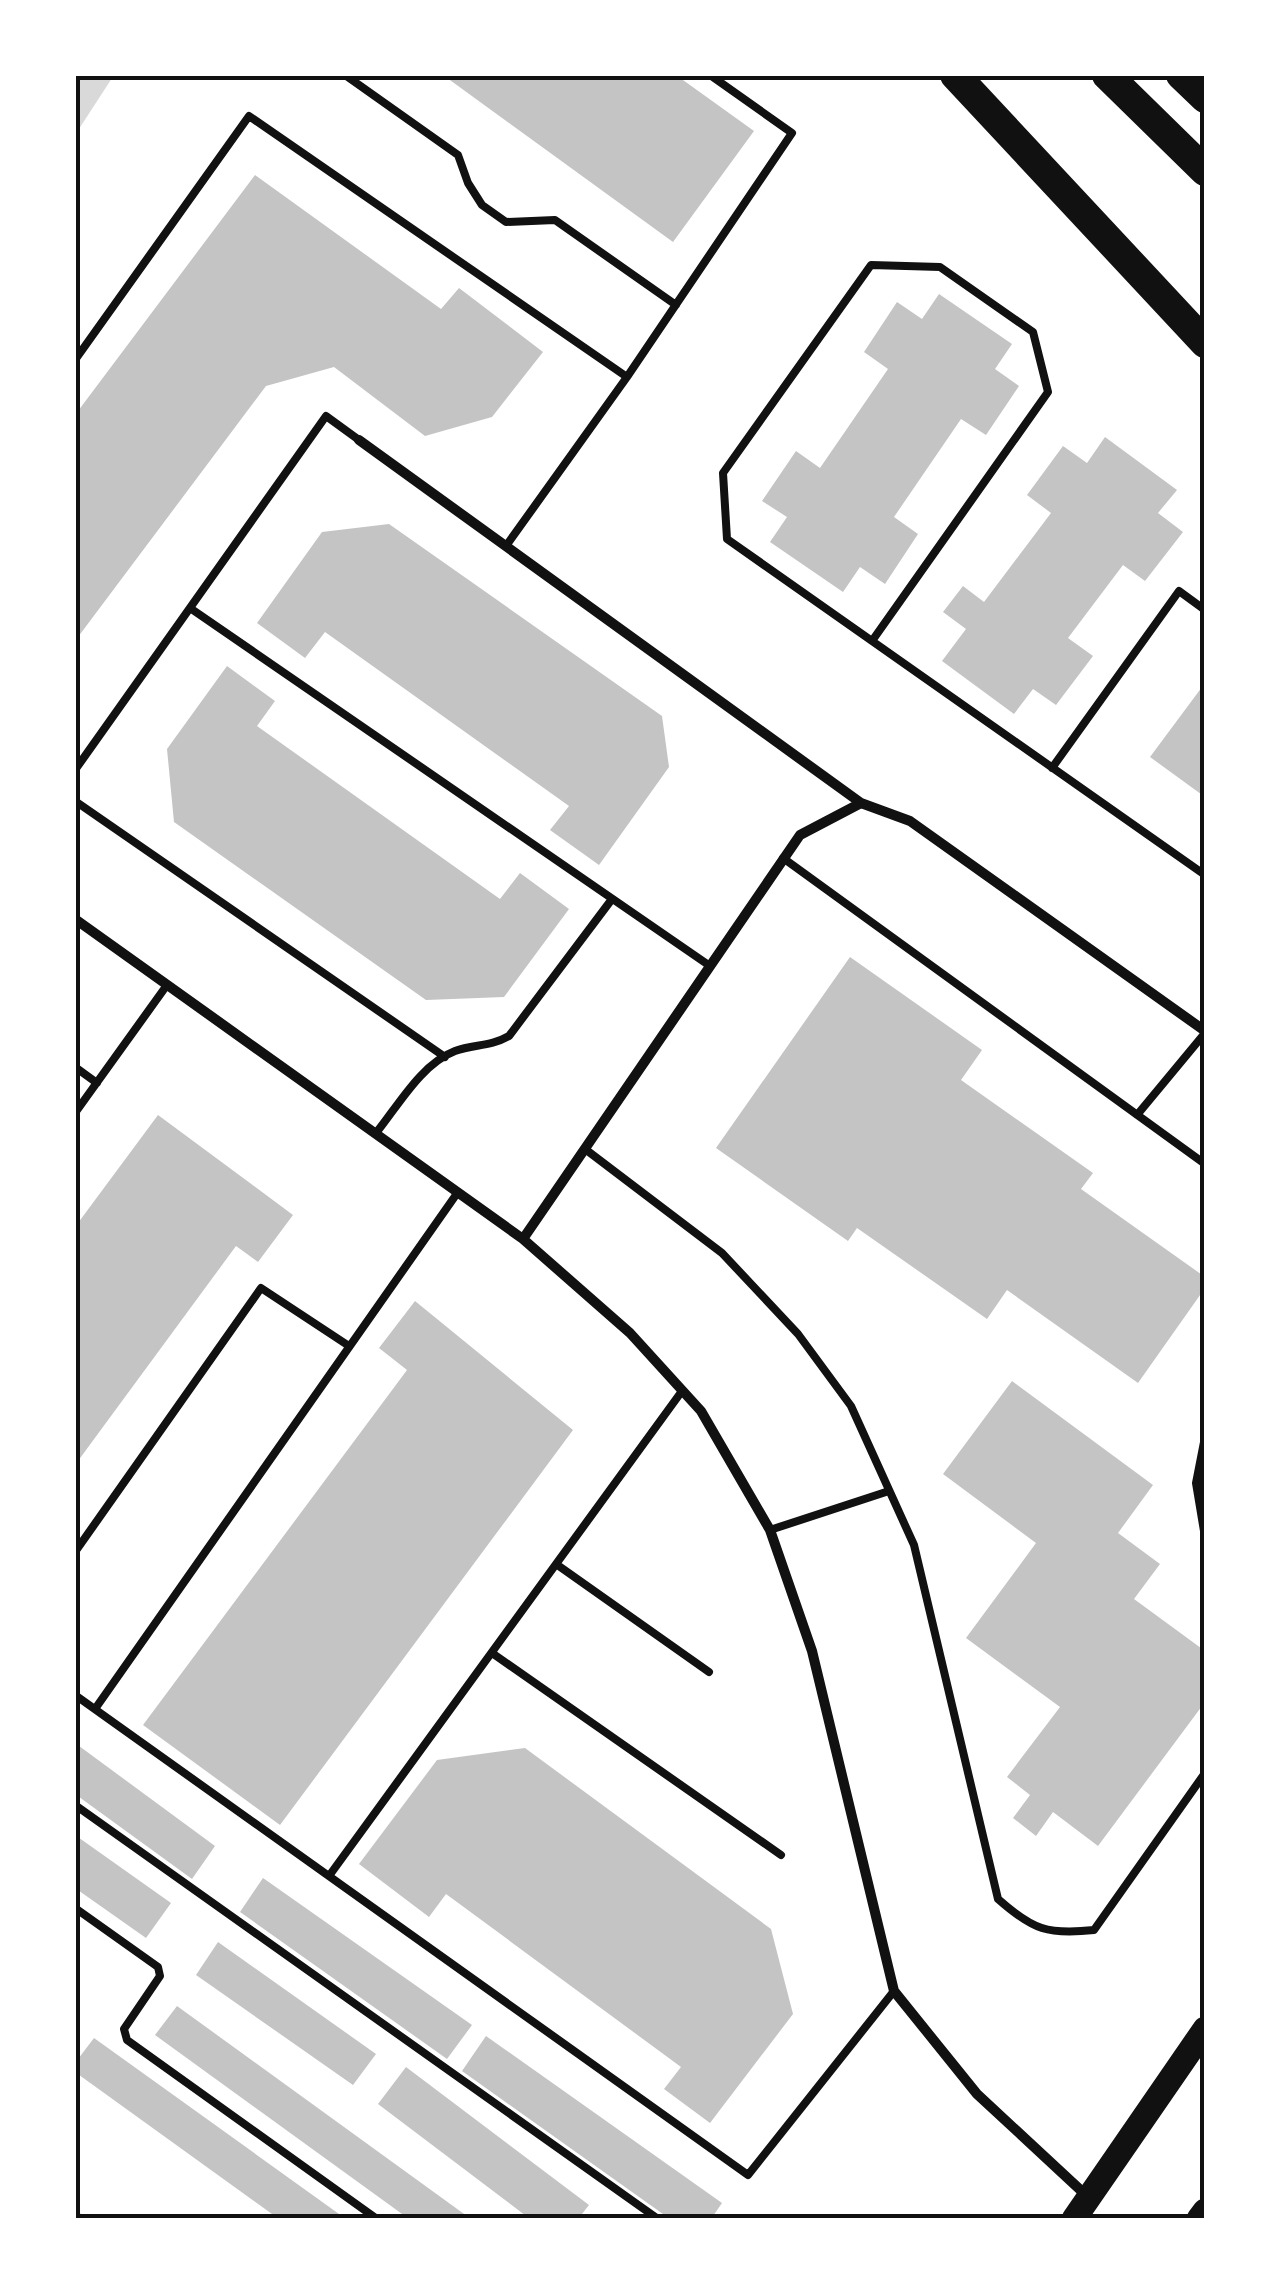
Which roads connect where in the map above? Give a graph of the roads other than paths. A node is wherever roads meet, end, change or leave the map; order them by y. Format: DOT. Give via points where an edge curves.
graph roads {
  1 [pos="345,75"];
  2 [pos="710,75"];
  3 [pos="956,75"];
  4 [pos="1107,75"];
  5 [pos="1181,75"];
  6 [pos="1205,98"];
  7 [pos="1205,171"];
  8 [pos="676,305"];
  9 [pos="1205,343"];
  10 [pos="75,360"];
  11 [pos="627,377"];
  12 [pos="359,440"];
  13 [pos="506,546"];
  14 [pos="190,608"];
  15 [pos="1205,610"];
  16 [pos="872,641"];
  17 [pos="1052,768"];
  18 [pos="75,770"];
  19 [pos="75,801"];
  20 [pos="862,804"];
  21 [pos="783,858"];
  22 [pos="1205,874"];
  23 [pos="612,898"];
  24 [pos="75,919"];
  25 [pos="710,966"];
  26 [pos="167,985"];
  27 [pos="1205,1032"];
  28 [pos="445,1057"];
  29 [pos="75,1067"];
  30 [pos="97,1083"];
  31 [pos="75,1113"];
  32 [pos="1137,1115"];
  33 [pos="376,1133"];
  34 [pos="585,1149"];
  35 [pos="1205,1164"];
  36 [pos="458,1192"];
  37 [pos="524,1238"];
  38 [pos="349,1346"];
  39 [pos="682,1391"];
  40 [pos="1205,1437"];
  41 [pos="889,1491"];
  42 [pos="770,1530"];
  43 [pos="1205,1537"];
  44 [pos="75,1552"];
  45 [pos="556,1564"];
  46 [pos="492,1653"];
  47 [pos="709,1672"];
  48 [pos="75,1695"];
  49 [pos="95,1709"];
  50 [pos="1205,1774"];
  51 [pos="75,1805"];
  52 [pos="781,1855"];
  53 [pos="329,1876"];
  54 [pos="75,1908"];
  55 [pos="894,1991"];
  56 [pos="1205,2029"];
  57 [pos="1082,2208"];
  58 [pos="1205,2211"];
  59 [pos="377,2219"];
  60 [pos="658,2219"];
  61 [pos="1199,2219"];
  1 -- 8 [label="lane" via="458,155 468,183 494,214 506,222 555,220"];
  2 -- 8 [label="lane" via="792,133"];
  3 -- 9 [label="highway"];
  4 -- 7 [label="highway"];
  5 -- 6 [label="highway"];
  8 -- 11 [label="lane"];
  10 -- 11 [label="lane" via="249,116"];
  11 -- 13 [label="lane"];
  12 -- 13 [label="street"];
  12 -- 14 [label="lane" via="326,416"];
  13 -- 20 [label="street"];
  14 -- 18 [label="lane"];
  14 -- 23 [label="lane"];
  15 -- 17 [label="lane" via="1179,591"];
  16 -- 16 [label="lane" via="727,539 723,473 870,265 940,267 1033,332 1048,392"];
  16 -- 17 [label="lane"];
  17 -- 22 [label="lane"];
  19 -- 28 [label="lane"];
  20 -- 21 [label="street" via="800,835"];
  20 -- 27 [label="street" via="910,820"];
  21 -- 25 [label="street"];
  21 -- 32 [label="lane"];
  23 -- 25 [label="lane"];
  23 -- 28 [label="lane" via="509,1036"];
  24 -- 26 [label="street"];
  25 -- 34 [label="street"];
  26 -- 30 [label="lane"];
  26 -- 33 [label="street"];
  27 -- 32 [label="lane"];
  28 -- 33 [label="lane"];
  29 -- 30 [label="lane"];
  30 -- 31 [label="lane"];
  32 -- 35 [label="lane"];
  33 -- 36 [label="street"];
  34 -- 37 [label="street"];
  34 -- 41 [label="lane" via="722,1253 798,1334 851,1406"];
  36 -- 37 [label="street"];
  36 -- 38 [label="lane"];
  37 -- 39 [label="street" via="630,1333"];
  38 -- 44 [label="lane" via="261,1288"];
  38 -- 49 [label="lane"];
  39 -- 42 [label="street" via="701,1411"];
  39 -- 45 [label="lane"];
  40 -- 43 [label="lane" via="1196,1483"];
  41 -- 42 [label="lane"];
  41 -- 50 [label="lane" via="914,1545 998,1899 1024,1922 1056,1934 1094,1930"];
  42 -- 55 [label="street" via="812,1651"];
  45 -- 46 [label="lane"];
  45 -- 47 [label="lane"];
  46 -- 52 [label="lane"];
  46 -- 53 [label="lane"];
  48 -- 49 [label="lane"];
  49 -- 53 [label="lane"];
  51 -- 60 [label="lane"];
  53 -- 55 [label="lane" via="748,2175"];
  54 -- 59 [label="lane" via="158,1967 160,1976 124,2029 127,2040"];
  55 -- 57 [label="street"];
  56 -- 57 [label="main road"];
  58 -- 61 [label="main road"];
}
